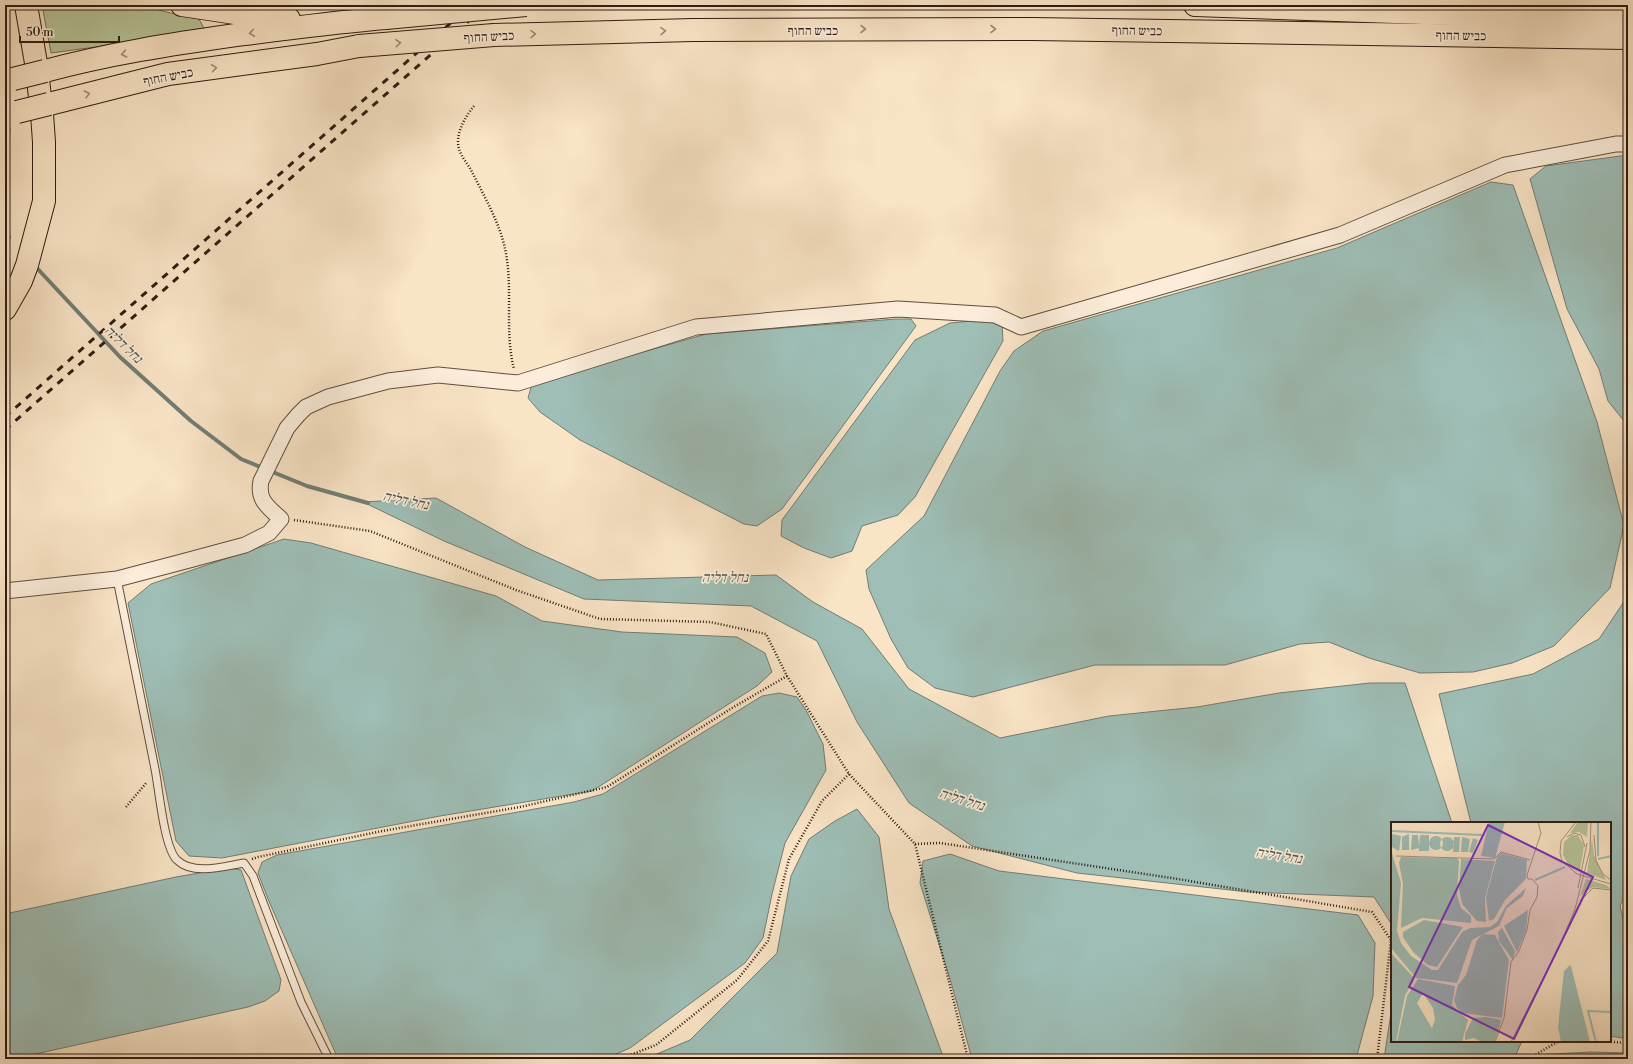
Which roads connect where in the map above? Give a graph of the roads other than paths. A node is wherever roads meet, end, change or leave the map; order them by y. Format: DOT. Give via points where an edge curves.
graph roads {
  1 [pos="26,5"];
  2 [pos="182,5"];
  3 [pos="526,5"];
  4 [pos="1195,5"];
  5 [pos="1628,17"];
  6 [pos="332,22"];
  7 [pos="1628,38"];
  8 [pos="9,80"];
  9 [pos="11,114"];
  10 [pos="44,142"];
  11 [pos="1628,144"];
  12 [pos="5,286"];
  13 [pos="5,309"];
  14 [pos="117,579"];
  15 [pos="5,591"];
  16 [pos="329,1059"];
  1 -- 10 [label="highway" via="37,70"];
  2 -- 6 [label="highway" via="255,16"];
  3 -- 6 [label="highway, כביש החוף, bridge"];
  4 -- 5 [label="highway, כביש החוף" via="1538,17"];
  6 -- 8 [label="highway, כביש החוף, one-way, bridge" via="174,44 45,70"];
  9 -- 7 [label="highway, כביש החוף, one-way, bridge" via="168,74 359,46 494,35 701,30 1032,29"];
  10 -- 12 [label="highway" via="27,228"];
  10 -- 13 [label="highway" via="44,201 40,220 21,281"];
  11 -- 14 [label="street" via="1616,144 1505,165 1340,235 1021,327 996,315 898,309 696,327 518,383 438,376 388,381 328,397 306,407 287,428 262,481 261,497 281,519 269,533 246,545"];
  14 -- 15 [label="street"];
  14 -- 16 [label="lane" via="169,846 176,859 184,866 204,868 244,863 253,876 301,1002"];
}
